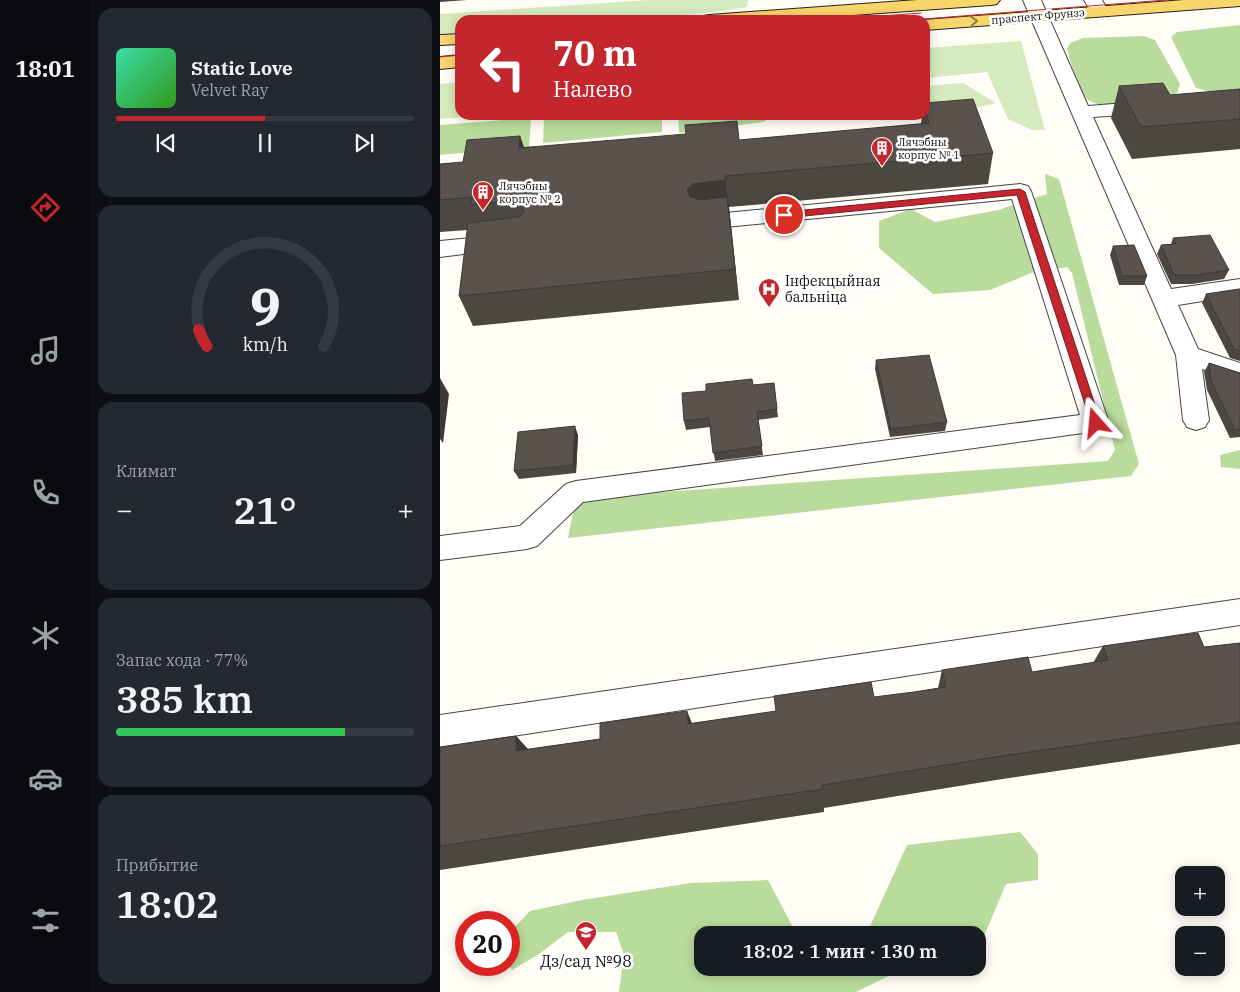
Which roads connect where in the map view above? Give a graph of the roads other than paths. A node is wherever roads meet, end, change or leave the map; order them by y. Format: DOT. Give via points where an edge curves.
graph roads {
  1 [pos="991,0"];
  2 [pos="1240,1"];
  3 [pos="1096,5"];
  4 [pos="1035,8"];
  5 [pos="780,15"];
  6 [pos="930,24"];
  7 [pos="455,39"];
  8 [pos="440,40"];
  9 [pos="455,62"];
  10 [pos="440,63"];
  11 [pos="1165,106"];
  12 [pos="1080,112"];
  13 [pos="705,222"];
  14 [pos="522,241"];
  15 [pos="440,249"];
  16 [pos="1240,287"];
  17 [pos="1163,299"];
  18 [pos="1188,355"];
  19 [pos="1240,372"];
  20 [pos="1196,420"];
  21 [pos="440,548"];
  22 [pos="1240,612"];
  23 [pos="440,730"];
  1 -- 5 [label="main road, праспект Фрунзэ"];
  2 -- 3 [label="main road, праспект Фрунзэ"];
  3 -- 4 [label="main road, праспект Фрунзэ"];
  6 -- 4 [label="main road, праспект Фрунзэ, one-way"];
  4 -- 12 [label="lane"];
  7 -- 8 [label="main road"];
  9 -- 10 [label="main road"];
  11 -- 12 [label="lane"];
  12 -- 17 [label="lane"];
  13 -- 21 [label="lane" via="1020,192 1096,423 576,492 527,537"];
  14 -- 15 [label="lane"];
  16 -- 17 [label="lane"];
  17 -- 18 [label="lane"];
  18 -- 19 [label="lane"];
  18 -- 20 [label="lane"];
  22 -- 23 [label="lane"];
}
